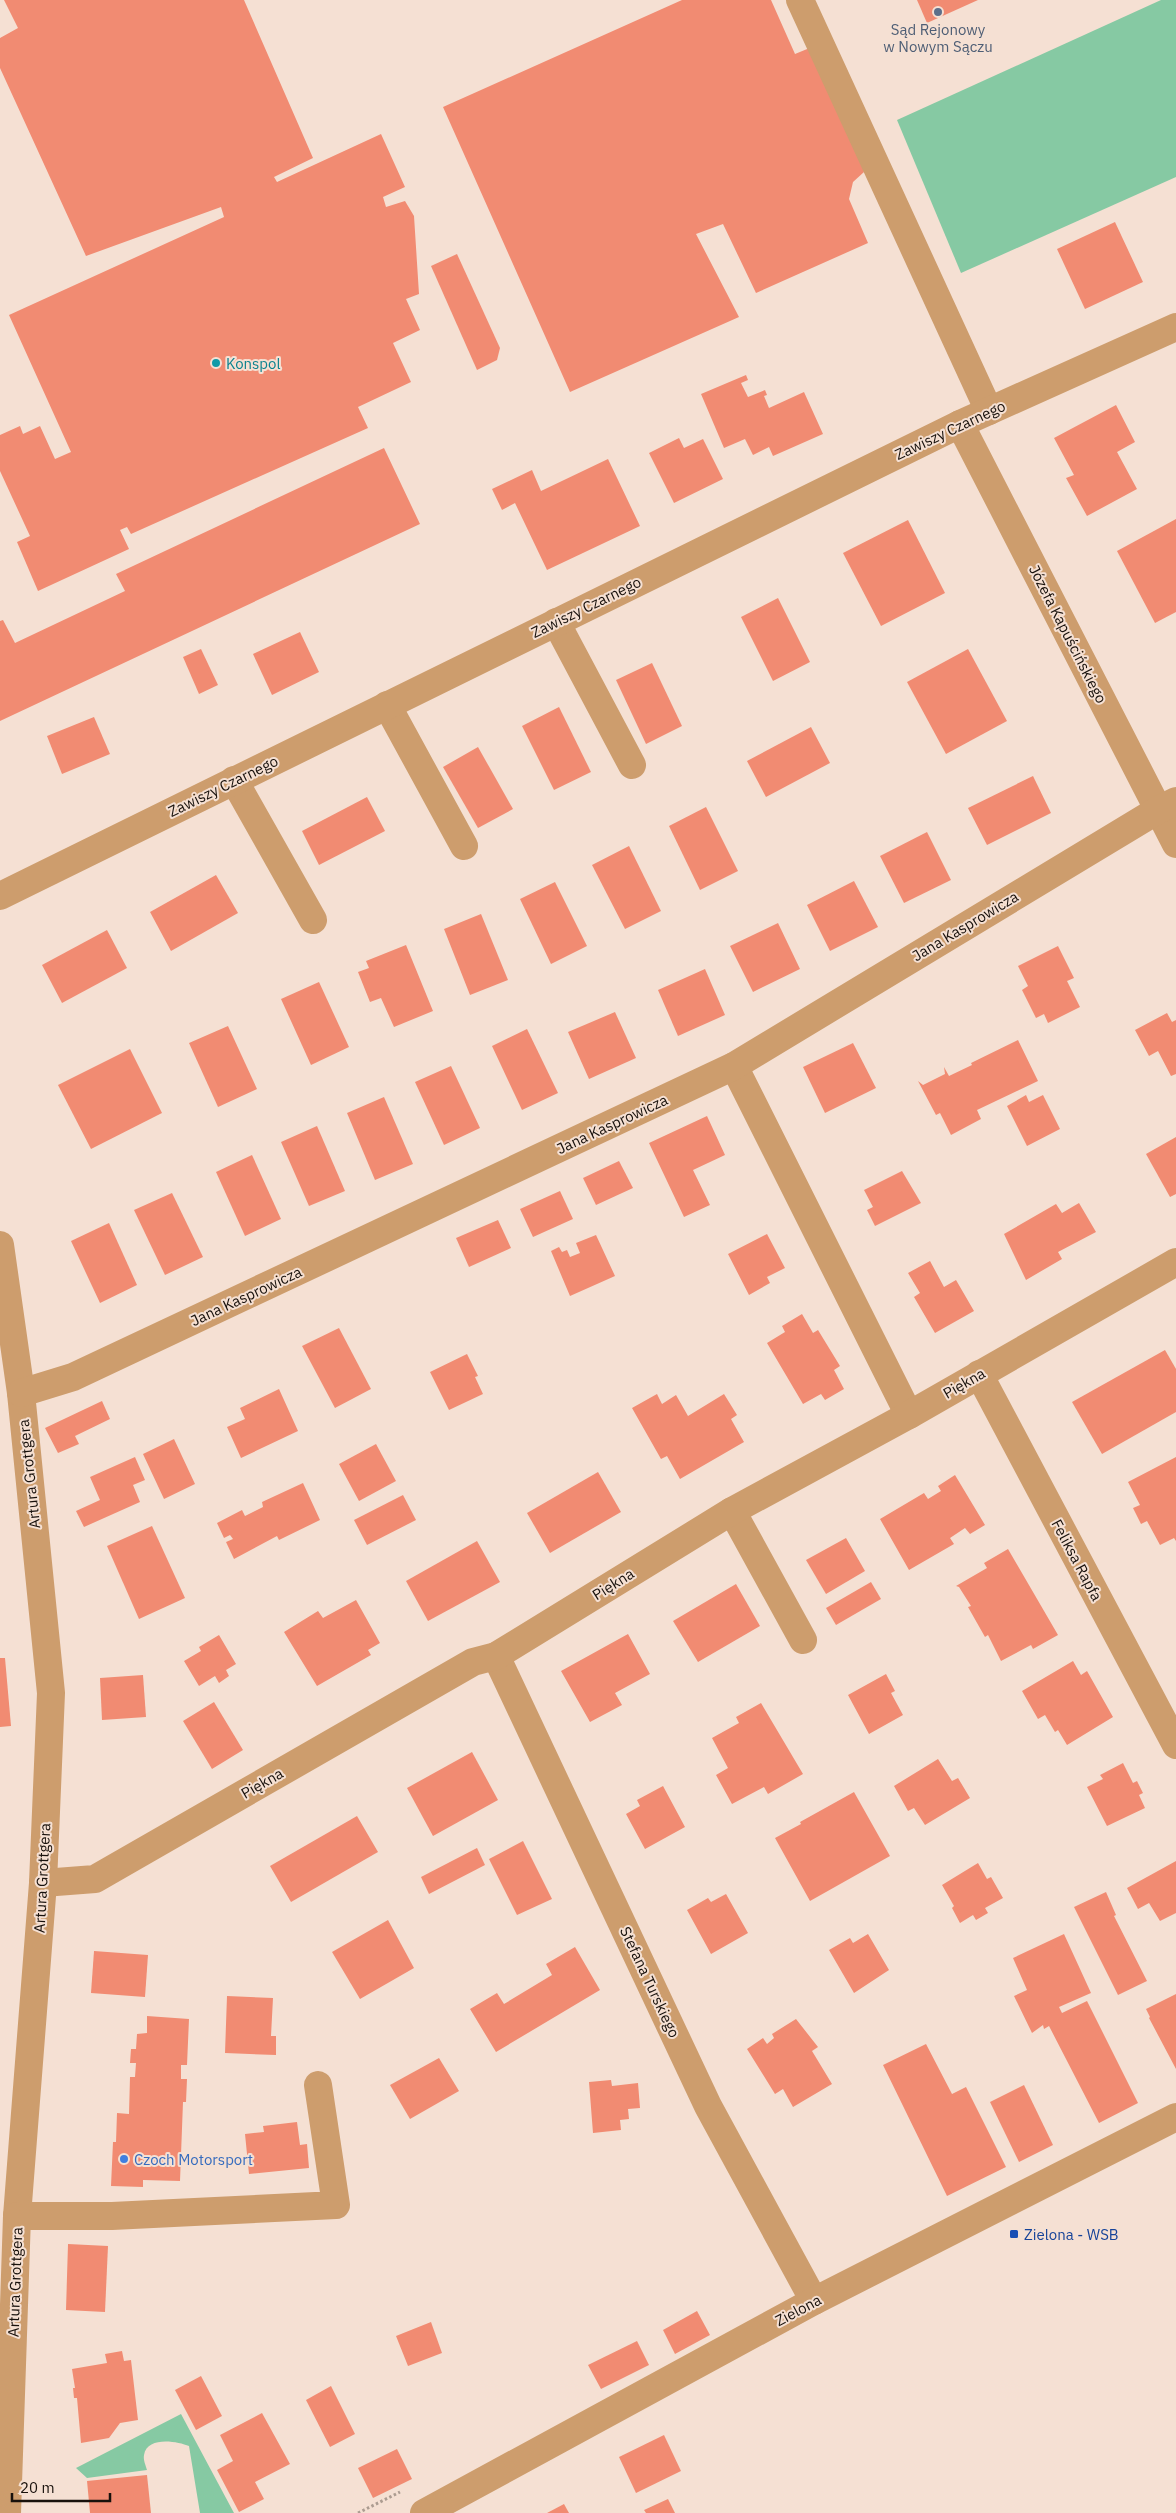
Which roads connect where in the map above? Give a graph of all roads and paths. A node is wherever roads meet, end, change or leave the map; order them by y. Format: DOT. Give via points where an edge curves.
graph roads {
  1 [pos="800,0"];
  2 [pos="1176,327"];
  3 [pos="989,411"];
  4 [pos="960,424"];
  5 [pos="556,622"];
  6 [pos="387,705"];
  7 [pos="632,765"];
  8 [pos="234,780"];
  9 [pos="1167,805"];
  10 [pos="1176,844"];
  11 [pos="464,846"];
  12 [pos="0,896"];
  13 [pos="313,920"];
  14 [pos="734,1066"];
  15 [pos="0,1245"];
  16 [pos="1176,1262"];
  17 [pos="979,1374"];
  18 [pos="21,1393"];
  19 [pos="909,1415"];
  20 [pos="732,1511"];
  21 [pos="803,1640"];
  22 [pos="496,1656"];
  23 [pos="1176,1745"];
  24 [pos="44,1883"];
  25 [pos="318,2085"];
  26 [pos="1176,2117"];
  27 [pos="17,2216"];
  28 [pos="8,2263"];
  29 [pos="814,2301"];
  30 [pos="402,2491"];
  31 [pos="7,2513"];
  32 [pos="358,2513"];
  33 [pos="424,2513"];
  1 -- 3 [label="street"];
  2 -- 3 [label="street, Zawiszy Czarnego"];
  3 -- 4 [label="street, Zawiszy Czarnego"];
  4 -- 5 [label="street, Zawiszy Czarnego"];
  4 -- 9 [label="street, Józefa Kapuścińskiego"];
  5 -- 6 [label="street, Zawiszy Czarnego"];
  5 -- 7 [label="street"];
  6 -- 8 [label="street, Zawiszy Czarnego"];
  6 -- 11 [label="street"];
  8 -- 12 [label="street, Zawiszy Czarnego"];
  8 -- 13 [label="street"];
  9 -- 10 [label="street, Józefa Kapuścińskiego"];
  9 -- 14 [label="street, Jana Kasprowicza"];
  14 -- 18 [label="street, Jana Kasprowicza" via="73,1377"];
  14 -- 19 [label="street"];
  15 -- 18 [label="street, Artura Grottgera"];
  16 -- 17 [label="street, Piękna"];
  17 -- 19 [label="street, Piękna"];
  17 -- 23 [label="street, Feliksa Rapfa"];
  18 -- 24 [label="street, Artura Grottgera" via="51,1693"];
  19 -- 20 [label="street, Piękna"];
  20 -- 21 [label="street"];
  20 -- 22 [label="street, Piękna"];
  22 -- 24 [label="street, Piękna" via="473,1662 95,1879"];
  22 -- 29 [label="street, Stefana Turskiego" via="708,2106"];
  24 -- 27 [label="street, Artura Grottgera"];
  25 -- 27 [label="street" via="336,2204 112,2216"];
  26 -- 29 [label="street, Zielona"];
  27 -- 28 [label="street, Artura Grottgera"];
  28 -- 31 [label="street, Artura Grottgera"];
  29 -- 33 [label="street, Zielona"];
  30 -- 32 [label="path"];
}
